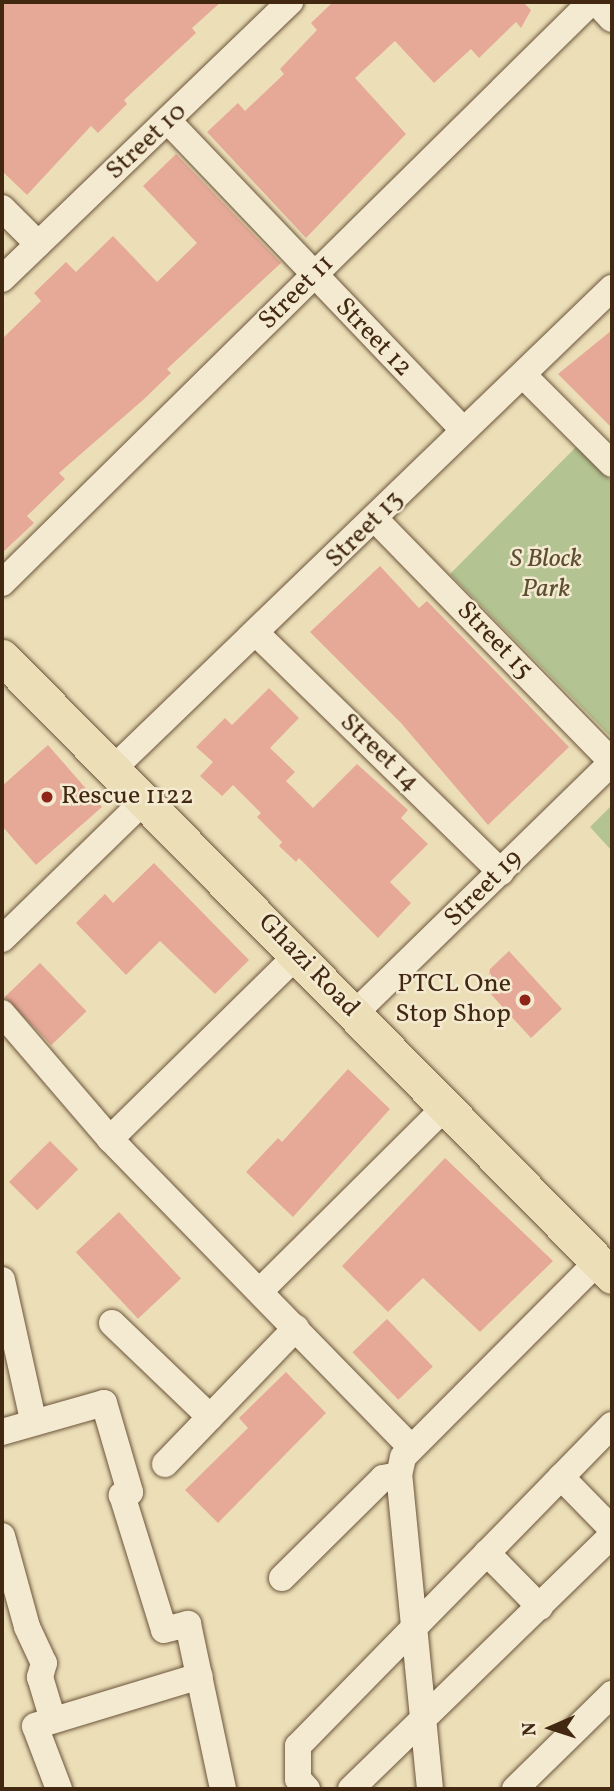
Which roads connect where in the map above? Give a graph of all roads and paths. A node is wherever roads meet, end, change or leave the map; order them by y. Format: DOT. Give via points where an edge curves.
graph roads {
  1 [pos="290,2"];
  2 [pos="593,2"];
  3 [pos="612,19"];
  4 [pos="169,122"];
  5 [pos="2,208"];
  6 [pos="38,244"];
  7 [pos="313,277"];
  8 [pos="2,279"];
  9 [pos="612,288"];
  10 [pos="524,376"];
  11 [pos="463,430"];
  12 [pos="612,464"];
  13 [pos="376,520"];
  14 [pos="2,583"];
  15 [pos="257,634"];
  16 [pos="2,657"];
  17 [pos="612,762"];
  18 [pos="114,768"];
  19 [pos="145,801"];
  20 [pos="501,872"];
  21 [pos="2,939"];
  22 [pos="298,954"];
  23 [pos="2,1013"];
  24 [pos="354,1014"];
  25 [pos="444,1108"];
  26 [pos="110,1139"];
  27 [pos="605,1268"];
  28 [pos="2,1280"];
  29 [pos="260,1291"];
  30 [pos="112,1323"];
  31 [pos="296,1328"];
  32 [pos="210,1417"];
  33 [pos="33,1420"];
  34 [pos="612,1425"];
  35 [pos="2,1432"];
  36 [pos="410,1446"];
  37 [pos="165,1464"];
  38 [pos="400,1475"];
  39 [pos="561,1477"];
  40 [pos="612,1529"];
  41 [pos="612,1535"];
  42 [pos="2,1536"];
  43 [pos="487,1553"];
  44 [pos="282,1578"];
  45 [pos="540,1607"];
  46 [pos="415,1627"];
  47 [pos="200,1676"];
  48 [pos="612,1694"];
  49 [pos="53,1720"];
  50 [pos="424,1723"];
  51 [pos="60,1789"];
  52 [pos="223,1789"];
  53 [pos="307,1789"];
  54 [pos="351,1789"];
  55 [pos="430,1789"];
  56 [pos="515,1789"];
  1 -- 4 [label="street, Street 10"];
  2 -- 3 [label="street"];
  2 -- 7 [label="street, Street 11"];
  4 -- 6 [label="street, Street 10"];
  4 -- 7 [label="street, Street 12"];
  5 -- 6 [label="street"];
  6 -- 8 [label="street, Street 10"];
  7 -- 11 [label="street, Street 12"];
  7 -- 14 [label="street, Street 11"];
  9 -- 10 [label="street, Street 13"];
  10 -- 11 [label="street, Street 13"];
  10 -- 12 [label="street"];
  11 -- 13 [label="street, Street 13"];
  13 -- 15 [label="street, Street 13"];
  13 -- 17 [label="street, Street 15"];
  15 -- 18 [label="street, Street 13"];
  15 -- 20 [label="street, Street 14"];
  16 -- 18 [label="main road, Ghazi Road"];
  17 -- 20 [label="street, Street 19"];
  18 -- 19 [label="main road, Ghazi Road"];
  19 -- 21 [label="street"];
  19 -- 22 [label="main road, Ghazi Road"];
  20 -- 24 [label="street, Street 19"];
  22 -- 24 [label="main road, Ghazi Road"];
  22 -- 26 [label="street"];
  23 -- 26 [label="street"];
  24 -- 25 [label="main road, Ghazi Road"];
  25 -- 27 [label="main road, Ghazi Road"];
  25 -- 29 [label="street"];
  26 -- 29 [label="street"];
  27 -- 36 [label="street"];
  28 -- 33 [label="street"];
  29 -- 31 [label="street"];
  30 -- 32 [label="street"];
  31 -- 32 [label="street"];
  31 -- 36 [label="street"];
  32 -- 37 [label="street"];
  33 -- 35 [label="street"];
  33 -- 47 [label="street" via="104,1403 130,1492 122,1495 164,1630 188,1624"];
  34 -- 39 [label="street"];
  36 -- 38 [label="street"];
  38 -- 44 [label="street" via="383,1478"];
  38 -- 46 [label="street"];
  39 -- 40 [label="street"];
  39 -- 43 [label="street"];
  41 -- 45 [label="street"];
  42 -- 49 [label="street" via="27,1627 44,1663 40,1677"];
  43 -- 45 [label="street"];
  43 -- 46 [label="street"];
  45 -- 50 [label="street"];
  46 -- 50 [label="street"];
  46 -- 53 [label="street" via="298,1746 298,1779"];
  47 -- 49 [label="street"];
  47 -- 52 [label="street"];
  48 -- 56 [label="street"];
  49 -- 51 [label="street" via="35,1726"];
  50 -- 54 [label="street"];
  50 -- 55 [label="street"];
}
